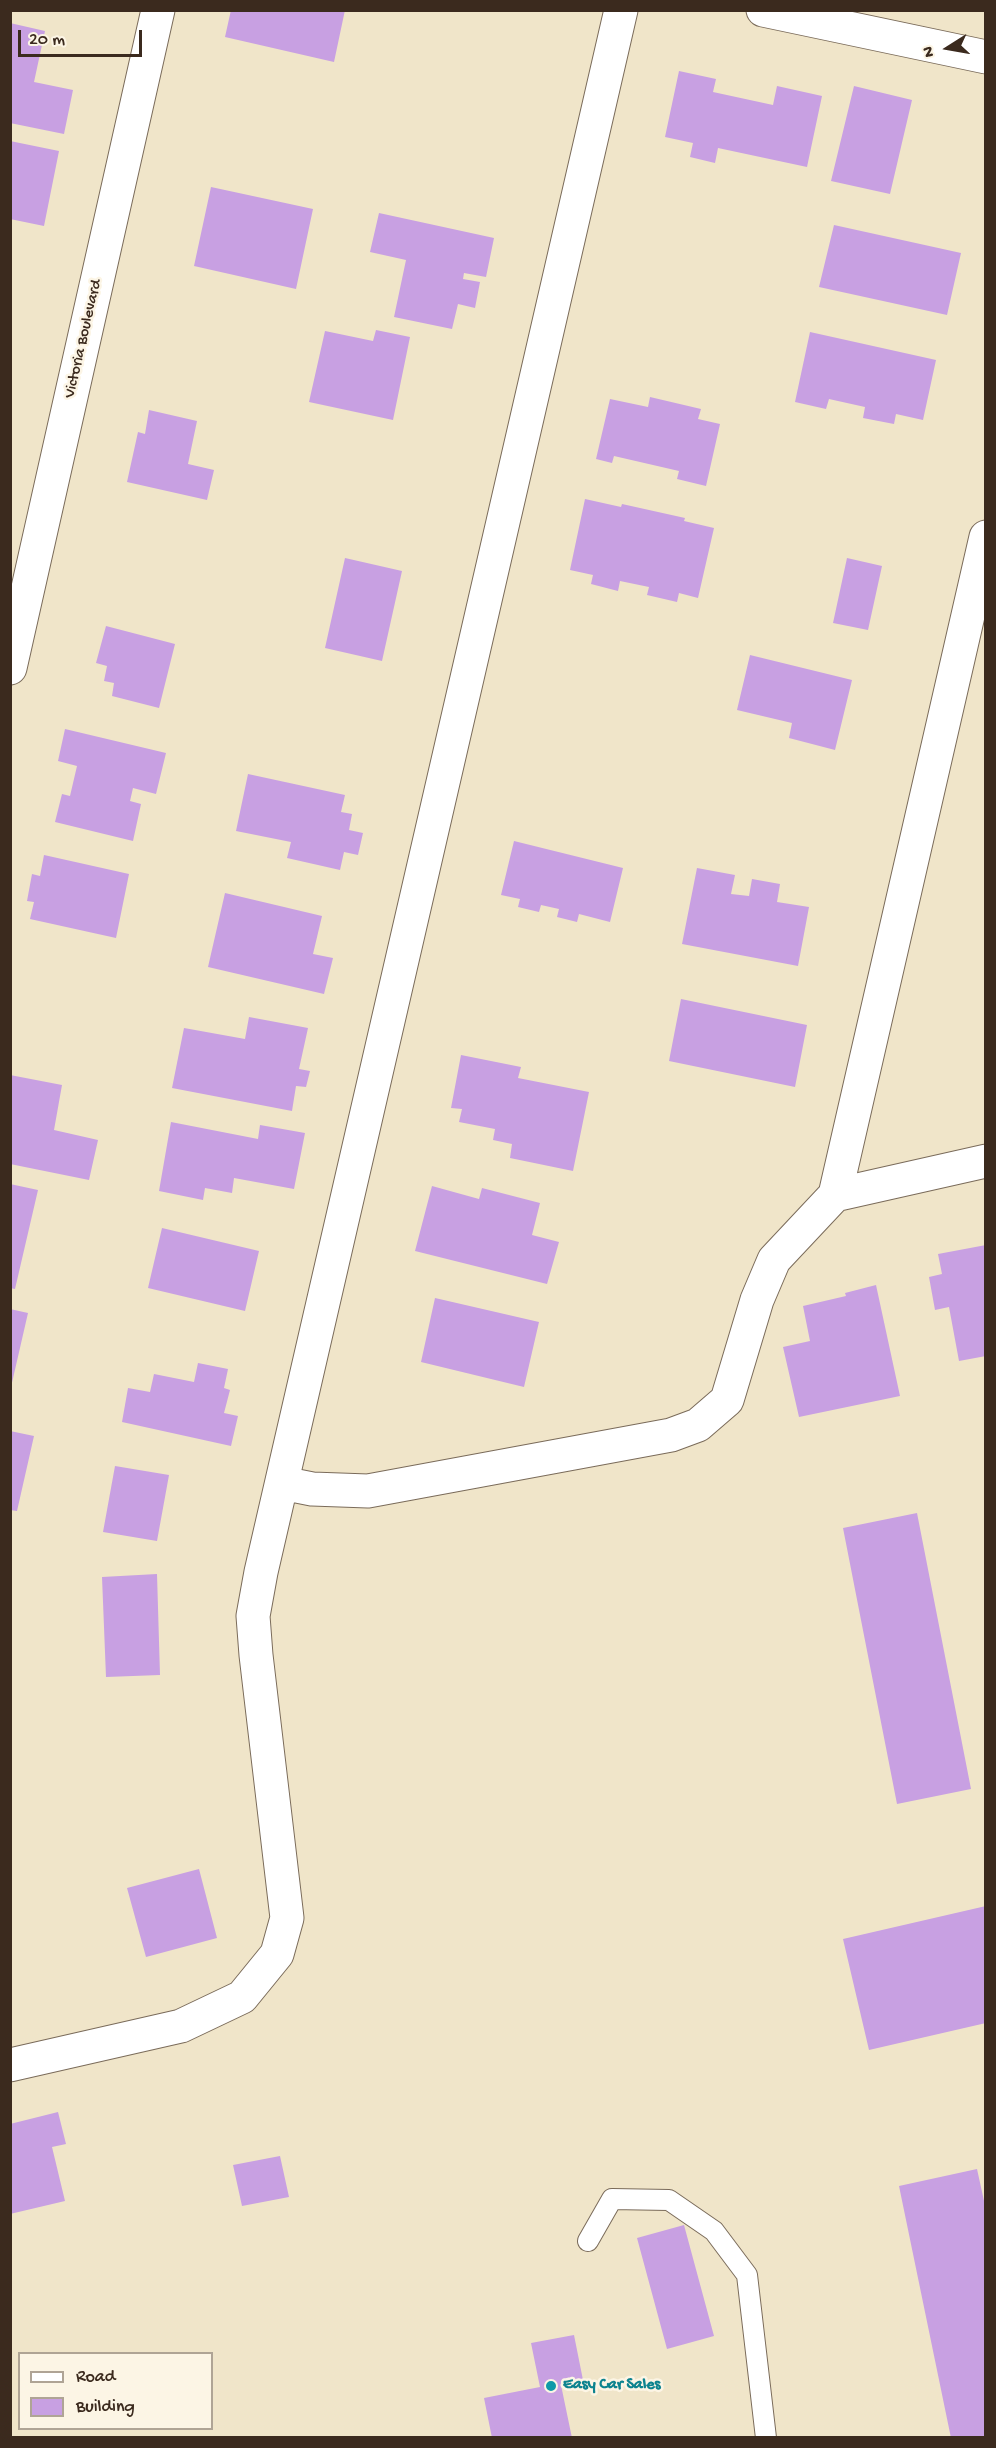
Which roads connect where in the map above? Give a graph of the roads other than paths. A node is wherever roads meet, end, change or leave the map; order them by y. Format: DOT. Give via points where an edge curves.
graph roads {
  1 [pos="158,10"];
  2 [pos="621,10"];
  3 [pos="763,10"];
  4 [pos="986,57"];
  5 [pos="986,537"];
  6 [pos="10,668"];
  7 [pos="986,1161"];
  8 [pos="835,1195"];
  9 [pos="282,1483"];
  10 [pos="10,2065"];
  11 [pos="588,2241"];
  12 [pos="766,2438"];
  1 -- 6 [label="street, Victoria Boulevard"];
  2 -- 9 [label="street"];
  3 -- 4 [label="street"];
  5 -- 8 [label="street"];
  7 -- 8 [label="street"];
  8 -- 9 [label="street" via="774,1260 757,1300 727,1400 698,1425 670,1435 368,1491 312,1489"];
  9 -- 10 [label="street" via="253,1616 285,1888 287,1918 277,1954 242,1996 181,2026"];
  11 -- 12 [label="lane" via="612,2199 669,2200 714,2231 747,2275"];
}
